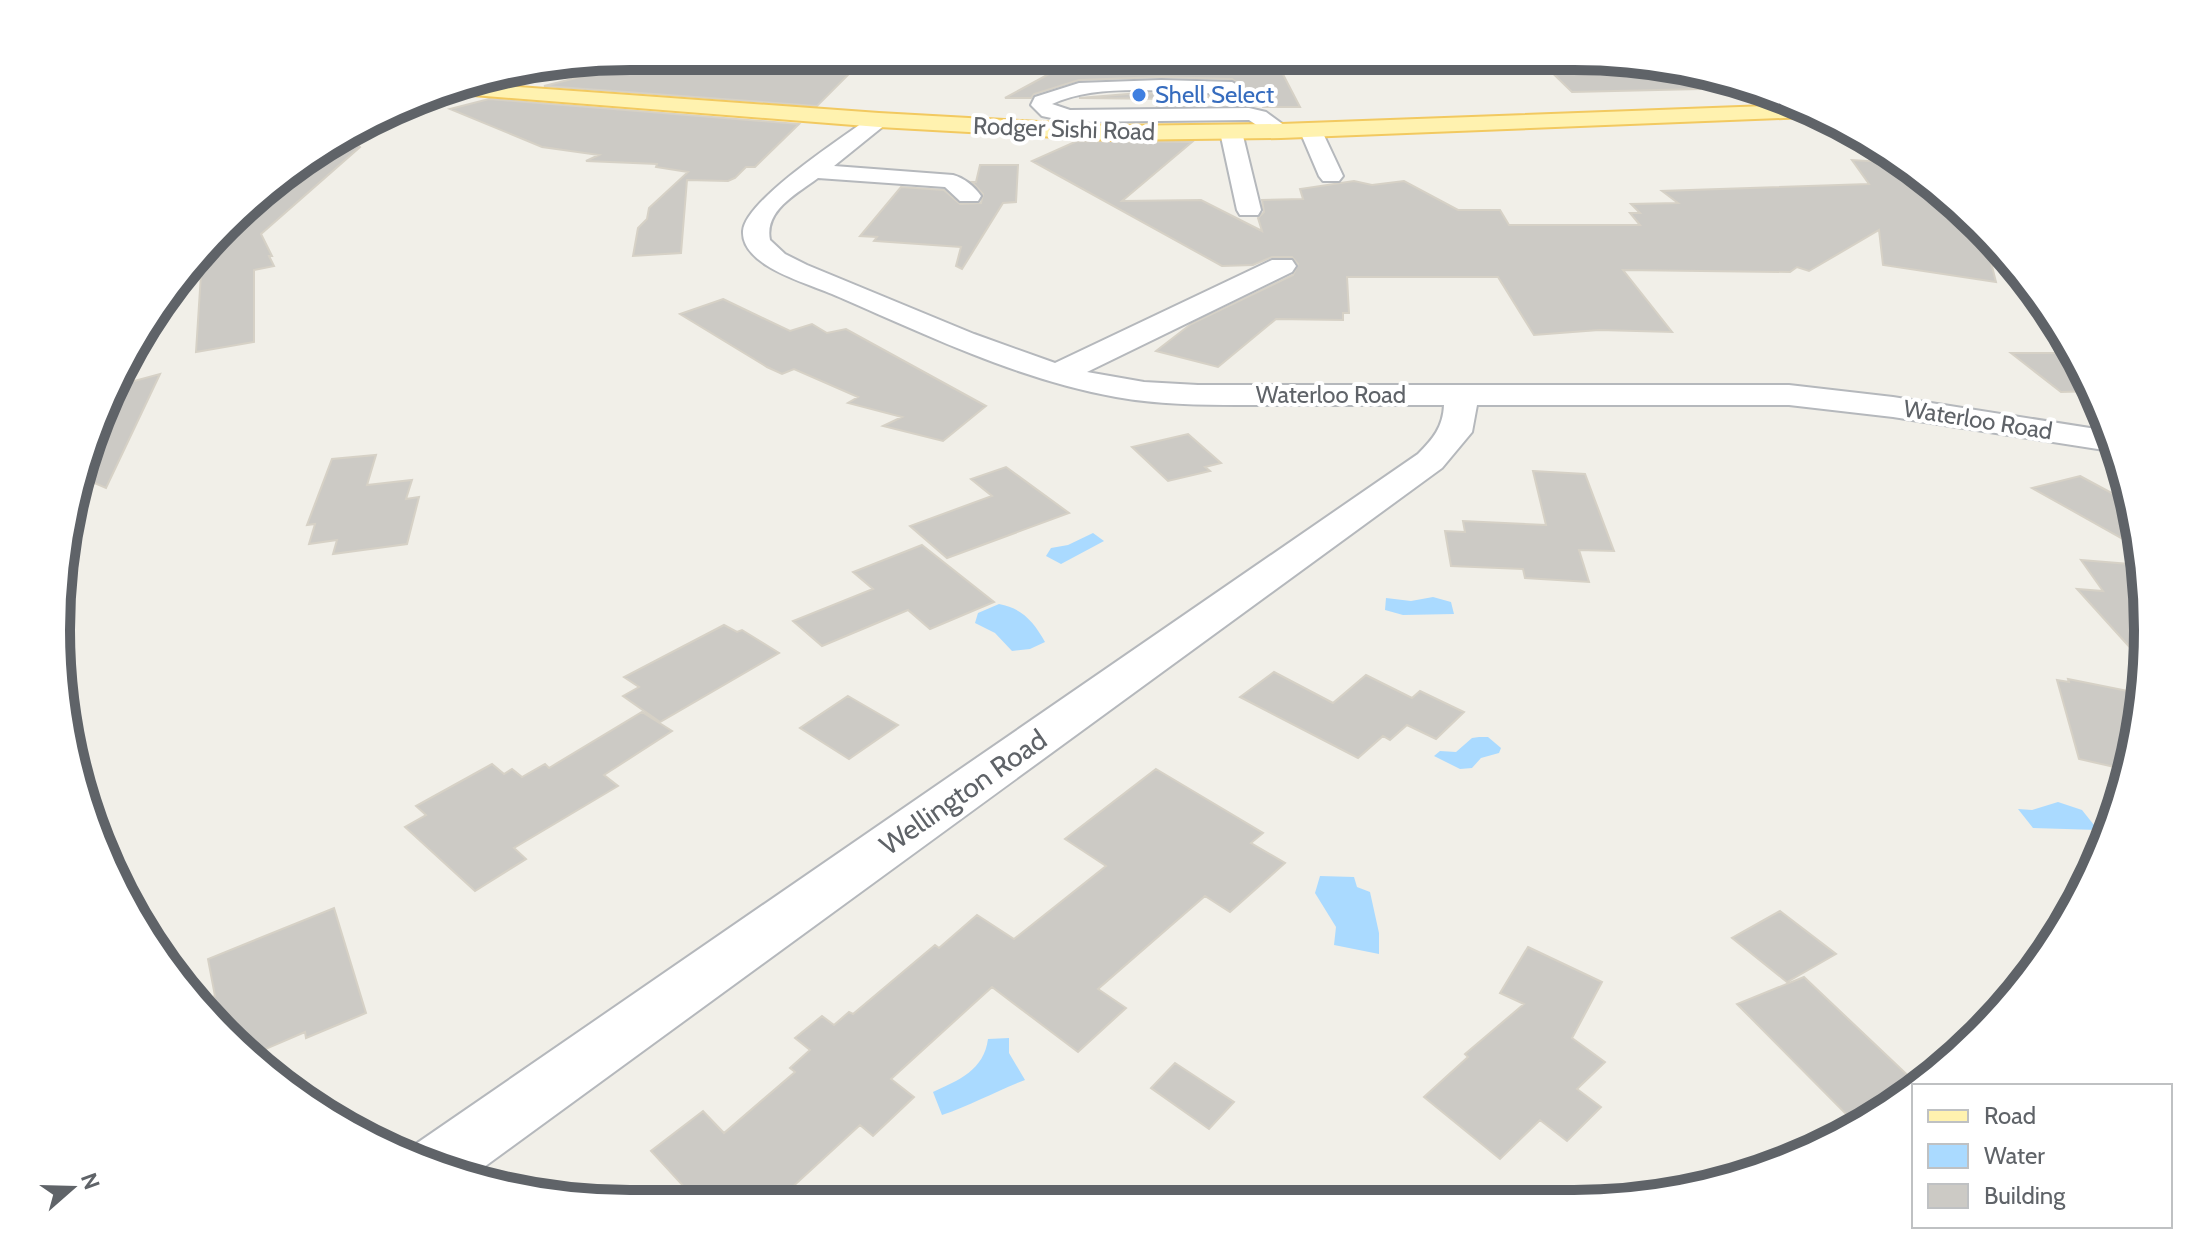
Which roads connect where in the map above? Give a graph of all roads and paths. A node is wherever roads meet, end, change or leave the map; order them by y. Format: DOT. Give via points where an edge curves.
graph roads {
  1 [pos="1232,88"];
  2 [pos="480,91"];
  3 [pos="1786,112"];
  4 [pos="1685,117"];
  5 [pos="1803,119"];
  6 [pos="879,120"];
  7 [pos="1099,124"];
  8 [pos="1310,129"];
  9 [pos="1281,131"];
  10 [pos="1231,132"];
  11 [pos="967,163"];
  12 [pos="811,171"];
  13 [pos="857,174"];
  14 [pos="1331,176"];
  15 [pos="969,196"];
  16 [pos="1249,210"];
  17 [pos="1282,266"];
  18 [pos="1057,374"];
  19 [pos="1459,395"];
  20 [pos="2100,440"];
  21 [pos="446,1159"];
  1 -- 7 [label="street" via="1081,89 1042,101 1049,112"];
  2 -- 6 [label="main road, Rodger Sishi Road"];
  3 -- 4 [label="main road, Rodger Sishi Road"];
  4 -- 5 [label="main road, Rodger Sishi Road"];
  4 -- 8 [label="main road, Rodger Sishi Road"];
  6 -- 7 [label="main road, Rodger Sishi Road"];
  6 -- 12 [label="street, Waterloo Road"];
  7 -- 9 [label="street" via="1249,114"];
  7 -- 10 [label="main road, Rodger Sishi Road"];
  8 -- 9 [label="main road, Rodger Sishi Road"];
  8 -- 14 [label="street"];
  9 -- 10 [label="main road, Rodger Sishi Road"];
  10 -- 16 [label="street"];
  11 -- 13 [label="street" via="891,160"];
  12 -- 13 [label="street"];
  12 -- 18 [label="street, Waterloo Road" via="761,214 756,235 768,253 898,313"];
  13 -- 15 [label="street" via="945,180"];
  17 -- 18 [label="street"];
  18 -- 19 [label="street, Waterloo Road" via="1156,393"];
  19 -- 20 [label="street, Waterloo Road" via="1789,395"];
  19 -- 21 [label="street, Wellington Road" via="1459,427 1430,461"];
}
